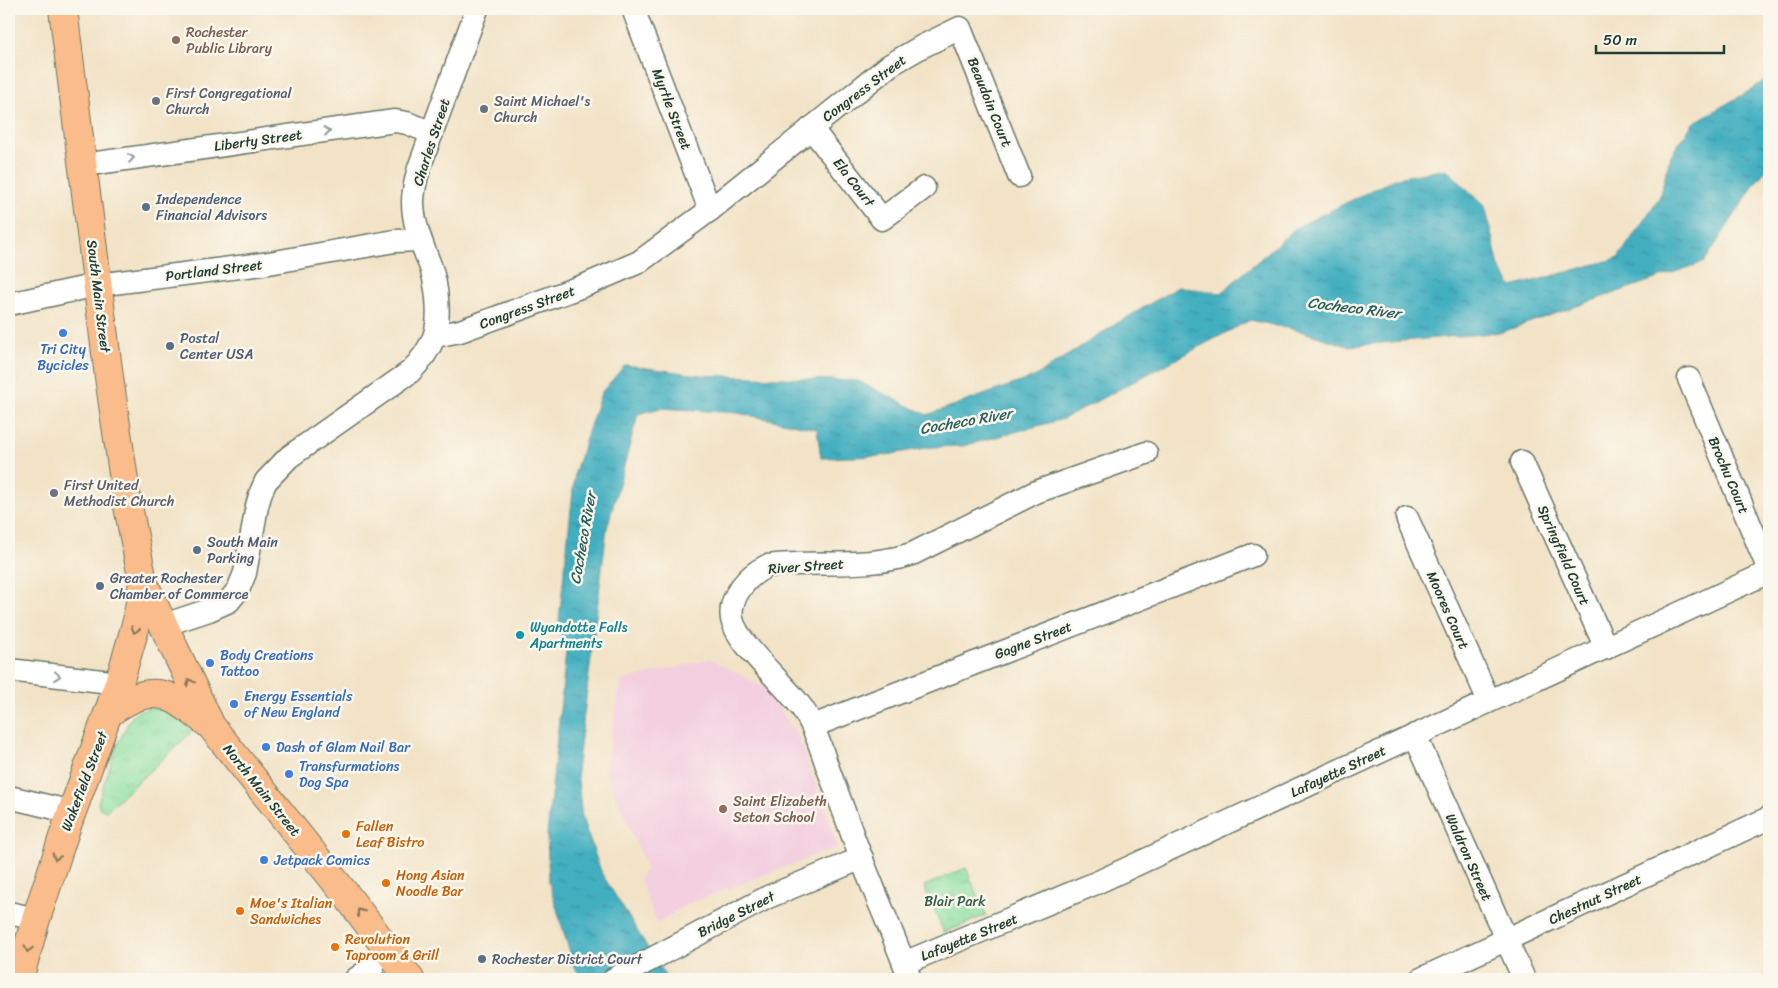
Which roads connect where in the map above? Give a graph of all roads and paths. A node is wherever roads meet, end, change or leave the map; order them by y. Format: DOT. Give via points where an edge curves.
graph roads {
  1 [pos="64,9"];
  2 [pos="477,9"];
  3 [pos="633,9"];
  4 [pos="960,28"];
  5 [pos="811,128"];
  6 [pos="432,132"];
  7 [pos="83,165"];
  8 [pos="1019,176"];
  9 [pos="924,188"];
  10 [pos="710,210"];
  11 [pos="420,240"];
  12 [pos="97,285"];
  13 [pos="9,304"];
  14 [pos="435,336"];
  15 [pos="1689,379"];
  16 [pos="1146,453"];
  17 [pos="1522,462"];
  18 [pos="1408,518"];
  19 [pos="1253,554"];
  20 [pos="1769,571"];
  21 [pos="143,582"];
  22 [pos="164,625"];
  23 [pos="1606,648"];
  24 [pos="9,670"];
  25 [pos="120,682"];
  26 [pos="1489,701"];
  27 [pos="110,713"];
  28 [pos="211,726"];
  29 [pos="813,726"];
  30 [pos="1415,735"];
  31 [pos="9,797"];
  32 [pos="72,812"];
  33 [pos="1769,818"];
  34 [pos="862,858"];
  35 [pos="9,913"];
  36 [pos="36,919"];
  37 [pos="1506,940"];
  38 [pos="907,971"];
  39 [pos="19,979"];
  40 [pos="410,979"];
  41 [pos="614,979"];
  42 [pos="1421,979"];
  43 [pos="1524,979"];
  1 -- 7 [label="main road, South Main Street"];
  2 -- 6 [label="street, Charles Street"];
  3 -- 10 [label="street, Myrtle Street"];
  4 -- 5 [label="street, Congress Street" via="890,65"];
  4 -- 8 [label="street, Beaudoin Court"];
  5 -- 9 [label="street, Ela Court" via="882,219"];
  5 -- 10 [label="street, Congress Street"];
  7 -- 6 [label="street, Liberty Street, one-way" via="395,121"];
  6 -- 11 [label="street, Charles Street" via="419,168 413,202"];
  7 -- 12 [label="main road, South Main Street"];
  10 -- 14 [label="street, Congress Street" via="639,262 620,272 460,331"];
  11 -- 12 [label="street, Portland Street"];
  11 -- 14 [label="street, Charles Street" via="434,279 438,307"];
  12 -- 13 [label="street, Portland Street"];
  12 -- 21 [label="main road, South Main Street" via="126,501"];
  14 -- 22 [label="street" via="410,372 289,457 266,481 257,506 245,573 238,590 229,600"];
  15 -- 20 [label="street, Brochu Court"];
  16 -- 29 [label="street, River Street" via="1036,492 912,554 877,562 767,566 756,572 736,594 732,620 750,650 785,687"];
  17 -- 23 [label="street, Springfield Court"];
  18 -- 26 [label="street, Moores Court"];
  19 -- 29 [label="street, Gagne Street"];
  20 -- 23 [label="street, Lafayette Street"];
  21 -- 22 [label="main road, North Main Street"];
  21 -- 25 [label="main road, Wakefield Street, one-way" via="137,622"];
  28 -- 22 [label="main road, North Main Street, one-way"];
  23 -- 26 [label="street, Lafayette Street"];
  24 -- 25 [label="street, one-way"];
  25 -- 27 [label="main road, Wakefield Street"];
  26 -- 30 [label="street, Lafayette Street"];
  27 -- 28 [label="main road" via="134,697 166,696"];
  27 -- 32 [label="main road, Wakefield Street"];
  40 -- 28 [label="main road, North Main Street, one-way"];
  29 -- 34 [label="street, River Street"];
  30 -- 37 [label="street, Waldron Street"];
  30 -- 38 [label="street, Lafayette Street"];
  31 -- 32 [label="street"];
  32 -- 36 [label="main road, Wakefield Street, one-way"];
  33 -- 37 [label="street, Chestnut Street"];
  34 -- 38 [label="street, River Street"];
  34 -- 41 [label="street, Bridge Street" via="768,897"];
  35 -- 36 [label="street"];
  36 -- 39 [label="main road, Wakefield Street, one-way"];
  37 -- 42 [label="street, Chestnut Street"];
  37 -- 43 [label="street, Waldron Street"];
}
